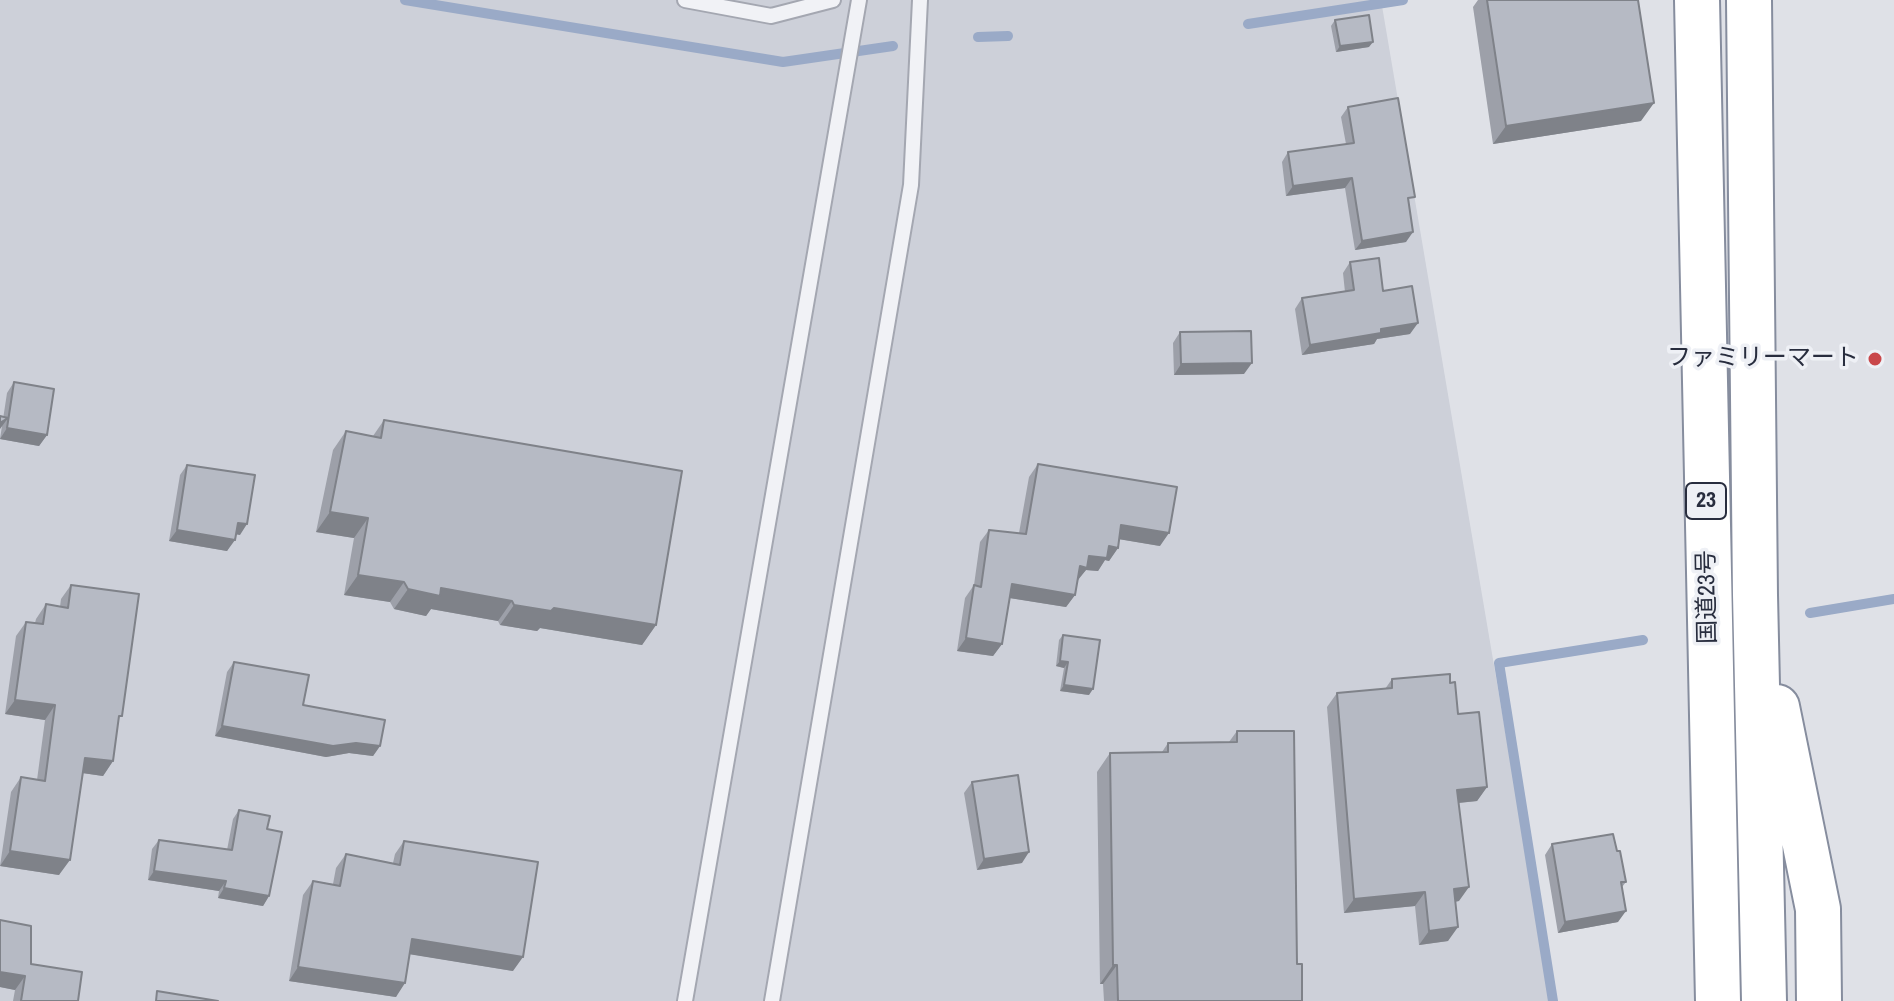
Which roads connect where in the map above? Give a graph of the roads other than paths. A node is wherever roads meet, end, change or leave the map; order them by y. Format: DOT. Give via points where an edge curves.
graph roads {
  1 [pos="685,0"];
  2 [pos="833,0"];
  3 [pos="859,0"];
  4 [pos="920,0"];
  5 [pos="1697,0"];
  6 [pos="1749,0"];
  7 [pos="1755,595"];
  8 [pos="1708,597"];
  9 [pos="685,1001"];
  10 [pos="772,1001"];
  11 [pos="1689,1001"];
  12 [pos="1718,1001"];
  13 [pos="1764,1001"];
  14 [pos="1819,1001"];
  1 -- 2 [label="lane" via="771,16"];
  3 -- 9 [label="lane"];
  4 -- 10 [label="lane" via="911,185"];
  5 -- 8 [label="highway, 国道23号 / 23"];
  6 -- 7 [label="highway, 国道23号 / 23"];
  7 -- 13 [label="highway, 国道23号 / 23"];
  7 -- 14 [label="highway" via="1818,909"];
  8 -- 11 [label="highway"];
  8 -- 12 [label="highway, 国道23号 / 23"];
}
